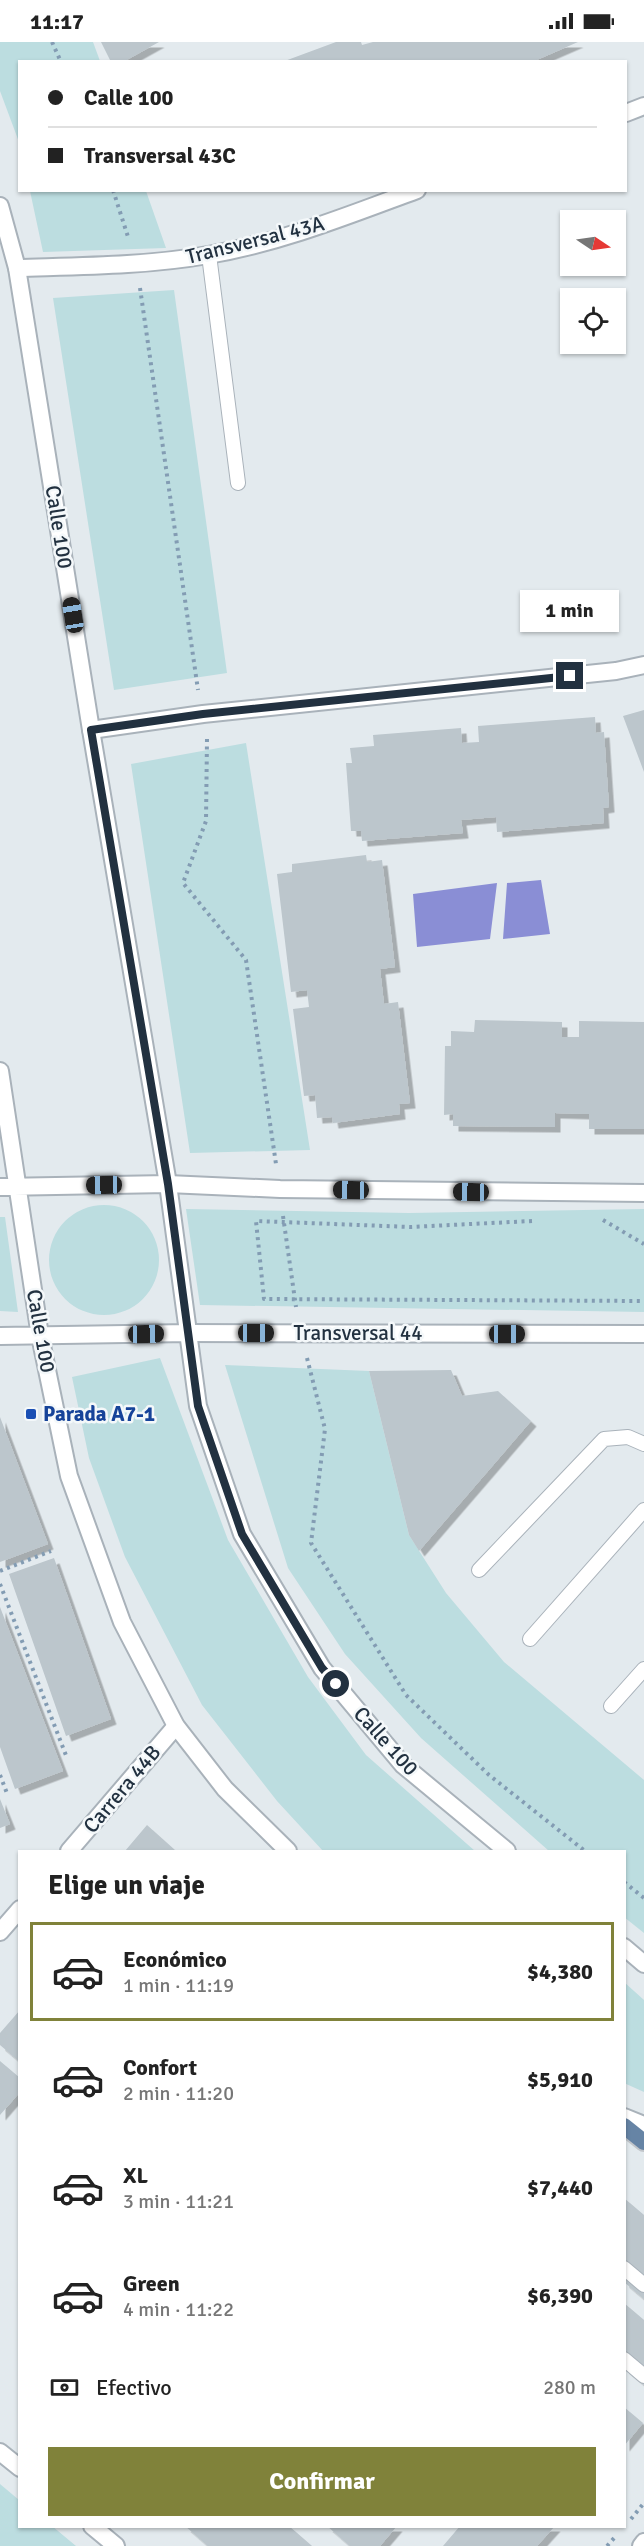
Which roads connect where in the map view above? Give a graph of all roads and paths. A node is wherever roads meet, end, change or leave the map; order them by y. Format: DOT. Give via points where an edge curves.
graph roads {
  1 [pos="52,42"];
  2 [pos="60,60"];
  3 [pos="644,106"];
  4 [pos="627,113"];
  5 [pos="114,192"];
  6 [pos="412,192"];
  7 [pos="0,206"];
  8 [pos="129,239"];
  9 [pos="209,255"];
  10 [pos="136,263"];
  11 [pos="17,268"];
  12 [pos="238,483"];
  13 [pos="644,665"];
  14 [pos="198,688"];
  15 [pos="91,730"];
  16 [pos="209,747"];
  17 [pos="0,1071"];
  18 [pos="168,1184"];
  19 [pos="0,1187"];
  20 [pos="18,1187"];
  21 [pos="280,1189"];
  22 [pos="644,1193"];
  23 [pos="610,1218"];
  24 [pos="284,1221"];
  25 [pos="540,1221"];
  26 [pos="644,1244"];
  27 [pos="295,1299"];
  28 [pos="644,1301"];
  29 [pos="188,1333"];
  30 [pos="301,1333"];
  31 [pos="644,1334"];
  32 [pos="0,1335"];
  33 [pos="40,1336"];
  34 [pos="644,1444"];
  35 [pos="644,1510"];
  36 [pos="51,1551"];
  37 [pos="479,1570"];
  38 [pos="0,1571"];
  39 [pos="0,1584"];
  40 [pos="530,1639"];
  41 [pos="644,1669"];
  42 [pos="611,1706"];
  43 [pos="176,1726"];
  44 [pos="67,1758"];
  45 [pos="0,1775"];
  46 [pos="8,1796"];
  47 [pos="70,1850"];
  48 [pos="287,1850"];
  49 [pos="506,1850"];
  50 [pos="584,1850"];
  51 [pos="626,1884"];
  52 [pos="644,1898"];
  53 [pos="18,1911"];
  54 [pos="0,1932"];
  55 [pos="626,1949"];
  56 [pos="644,1964"];
  57 [pos="626,2117"];
  58 [pos="644,2125"];
  59 [pos="626,2128"];
  60 [pos="644,2142"];
  61 [pos="626,2270"];
  62 [pos="644,2285"];
  63 [pos="626,2361"];
  64 [pos="644,2376"];
  65 [pos="0,2452"];
  66 [pos="18,2466"];
  67 [pos="94,2528"];
  68 [pos="644,2542"];
  69 [pos="116,2546"];
  70 [pos="640,2546"];
  1 -- 2 [label="path"];
  3 -- 4 [label="street"];
  5 -- 8 [label="path"];
  6 -- 9 [label="street, Transversal 43A" via="302,232"];
  7 -- 11 [label="street, Calle 100"];
  9 -- 10 [label="street, Transversal 43A"];
  9 -- 12 [label="lane"];
  10 -- 11 [label="street, Transversal 43A"];
  10 -- 14 [label="path"];
  11 -- 15 [label="street, Calle 100"];
  13 -- 15 [label="street"];
  15 -- 18 [label="street, Calle 100"];
  16 -- 21 [label="path" via="206,821 183,883 246,960"];
  17 -- 20 [label="street, Calle 100"];
  18 -- 20 [label="street"];
  18 -- 21 [label="street"];
  18 -- 29 [label="street, Calle 100"];
  19 -- 20 [label="street"];
  20 -- 33 [label="street, Calle 100"];
  21 -- 22 [label="street"];
  21 -- 24 [label="path"];
  23 -- 26 [label="path" via="599,1218"];
  24 -- 25 [label="path" via="411,1227"];
  24 -- 27 [label="path"];
  24 -- 27 [label="path" via="256,1221 264,1299"];
  27 -- 28 [label="path"];
  27 -- 30 [label="path"];
  29 -- 30 [label="street, Transversal 44"];
  29 -- 33 [label="street, Transversal 44"];
  29 -- 49 [label="street, Calle 100" via="198,1406 242,1534 316,1658 403,1765"];
  30 -- 31 [label="street, Transversal 44"];
  30 -- 50 [label="path" via="325,1430 311,1543 406,1695 489,1775"];
  32 -- 33 [label="street, Transversal 44"];
  33 -- 43 [label="street, Calle 100" via="69,1476 122,1622"];
  34 -- 37 [label="lane" via="628,1437 604,1439"];
  35 -- 40 [label="lane"];
  36 -- 38 [label="path"];
  39 -- 44 [label="path"];
  41 -- 42 [label="lane"];
  43 -- 47 [label="street, Carrera 44B"];
  43 -- 48 [label="street, Calle 100" via="225,1789"];
  45 -- 46 [label="path"];
  51 -- 52 [label="path"];
  53 -- 54 [label="street"];
  55 -- 56 [label="street"];
  57 -- 58 [label="street"];
  59 -- 60 [label="main road"];
  61 -- 62 [label="lane"];
  63 -- 64 [label="lane"];
  65 -- 66 [label="street"];
  67 -- 69 [label="street"];
  68 -- 70 [label="street"];
}
